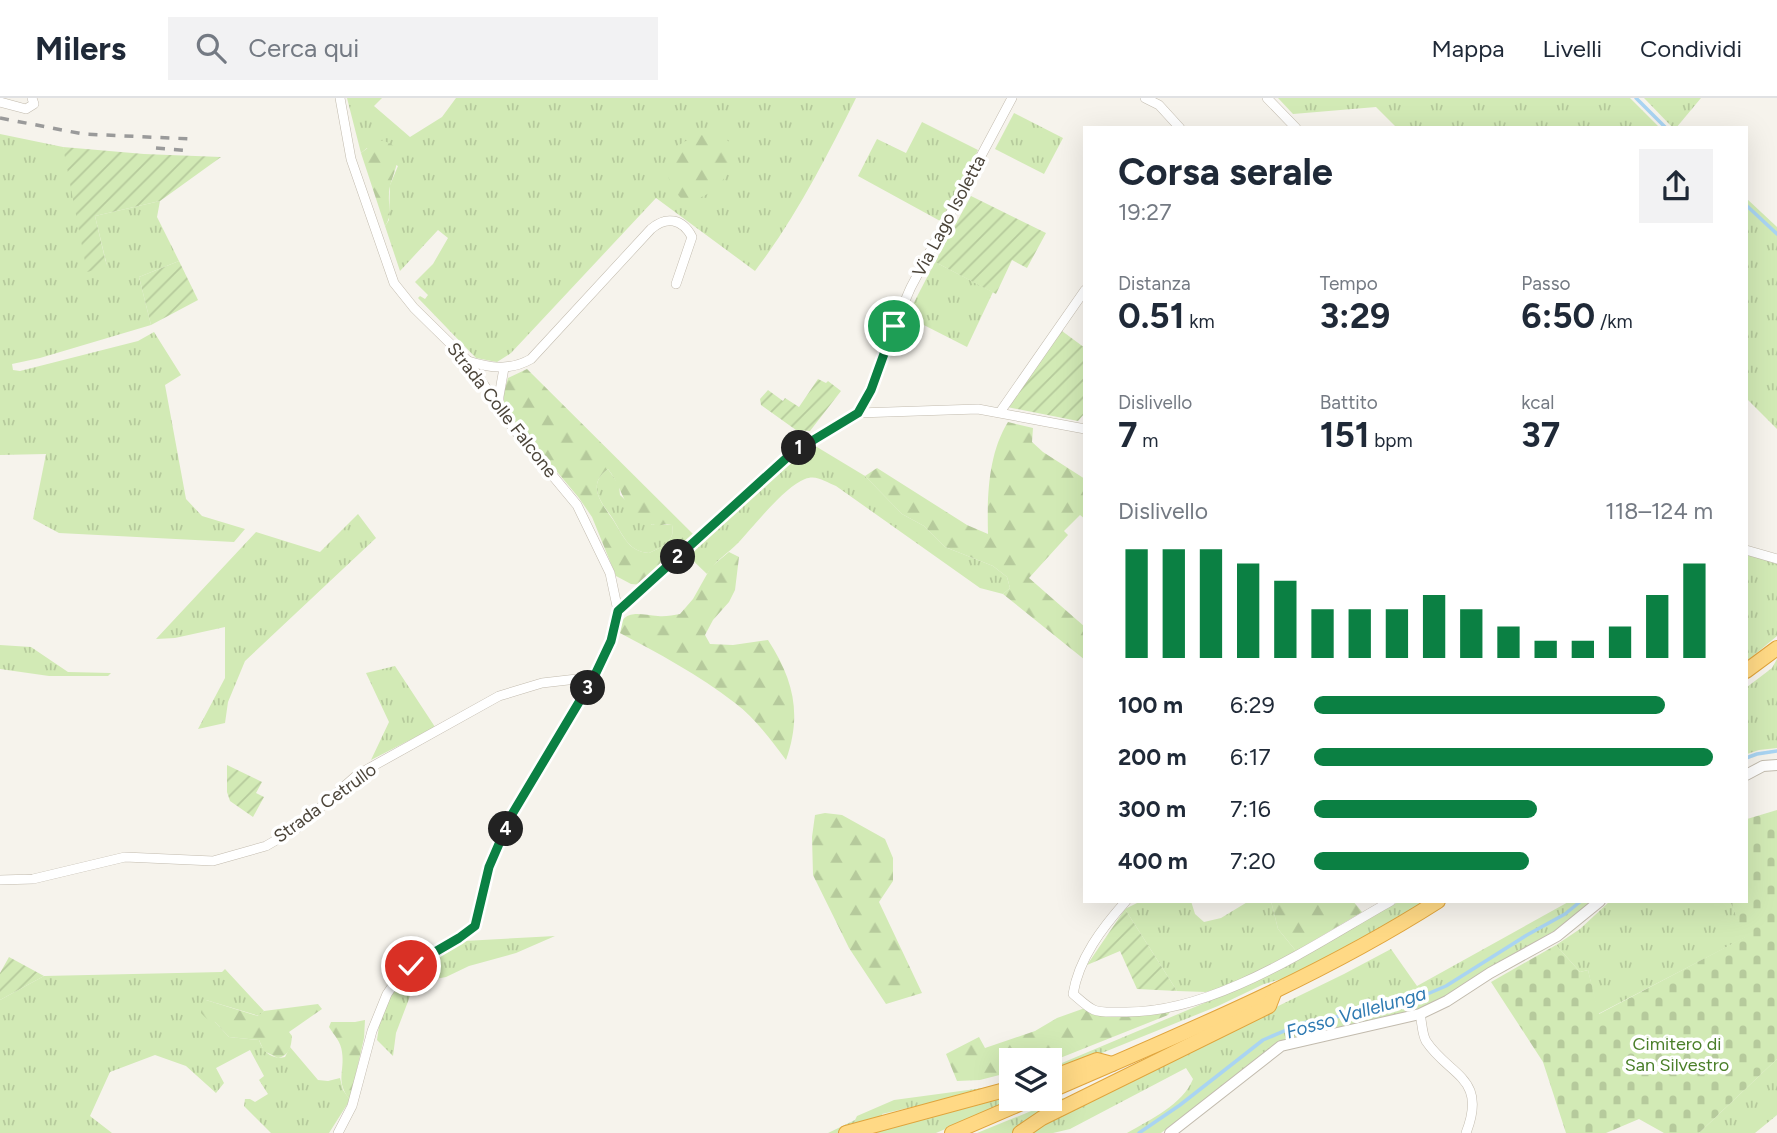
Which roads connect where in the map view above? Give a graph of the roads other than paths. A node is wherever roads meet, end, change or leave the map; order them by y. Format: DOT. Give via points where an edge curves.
graph roads {
  1 [pos="32,98"];
  2 [pos="340,98"];
  3 [pos="1012,98"];
  4 [pos="1145,98"];
  5 [pos="1267,98"];
  6 [pos="0,102"];
  7 [pos="1178,126"];
  8 [pos="1294,126"];
  9 [pos="677,284"];
  10 [pos="1083,293"];
  11 [pos="468,361"];
  12 [pos="504,368"];
  13 [pos="498,402"];
  14 [pos="1000,412"];
  15 [pos="858,413"];
  16 [pos="1083,429"];
  17 [pos="1748,551"];
  18 [pos="1777,559"];
  19 [pos="618,611"];
  20 [pos="1777,648"];
  21 [pos="1748,670"];
  22 [pos="594,677"];
  23 [pos="1777,765"];
  24 [pos="1748,774"];
  25 [pos="0,880"];
  26 [pos="1124,903"];
  27 [pos="1387,903"];
  28 [pos="1435,903"];
  29 [pos="1598,903"];
  30 [pos="1274,993"];
  31 [pos="1420,1014"];
  32 [pos="1112,1064"];
  33 [pos="1062,1073"];
  34 [pos="1062,1086"];
  35 [pos="999,1091"];
  36 [pos="1003,1111"];
  37 [pos="338,1133"];
  38 [pos="845,1133"];
  39 [pos="952,1133"];
  40 [pos="1020,1133"];
  41 [pos="1170,1133"];
  42 [pos="1466,1133"];
  1 -- 6 [label="street" via="34,104 26,108"];
  2 -- 11 [label="street, Strada Colle Falcone" via="351,159 394,283"];
  3 -- 15 [label="street, Via Lago Isoletta" via="911,287"];
  4 -- 7 [label="street" via="1159,105"];
  5 -- 8 [label="street"];
  9 -- 12 [label="street" via="692,237 678,223 664,219 531,359"];
  10 -- 14 [label="street"];
  11 -- 12 [label="street"];
  11 -- 13 [label="street, Strada Colle Falcone"];
  12 -- 13 [label="street"];
  13 -- 19 [label="street, Strada Colle Falcone" via="513,428 577,505 610,573"];
  14 -- 15 [label="street"];
  14 -- 16 [label="street"];
  15 -- 19 [label="street" via="792,453"];
  17 -- 18 [label="street"];
  19 -- 22 [label="street" via="611,641"];
  20 -- 21 [label="highway"];
  22 -- 25 [label="street, Strada Cetrullo" via="542,683 499,696 357,775 297,828 267,846 213,861 125,857 33,878"];
  22 -- 37 [label="street" via="511,816 489,867 475,926 411,966 387,994 352,1106"];
  23 -- 24 [label="street"];
  26 -- 27 [label="street" via="1091,946 1076,975 1073,994 1095,1011 1130,1012 1173,1005 1238,986"];
  28 -- 30 [label="highway"];
  29 -- 31 [label="street" via="1557,936"];
  30 -- 32 [label="highway"];
  30 -- 40 [label="highway" via="1269,1006"];
  31 -- 41 [label="street" via="1281,1046"];
  31 -- 42 [label="street" via="1425,1039 1460,1074 1469,1090 1471,1119"];
  32 -- 33 [label="highway" via="1097,1060"];
  32 -- 34 [label="highway"];
  35 -- 38 [label="highway"];
  36 -- 39 [label="highway"];
}
